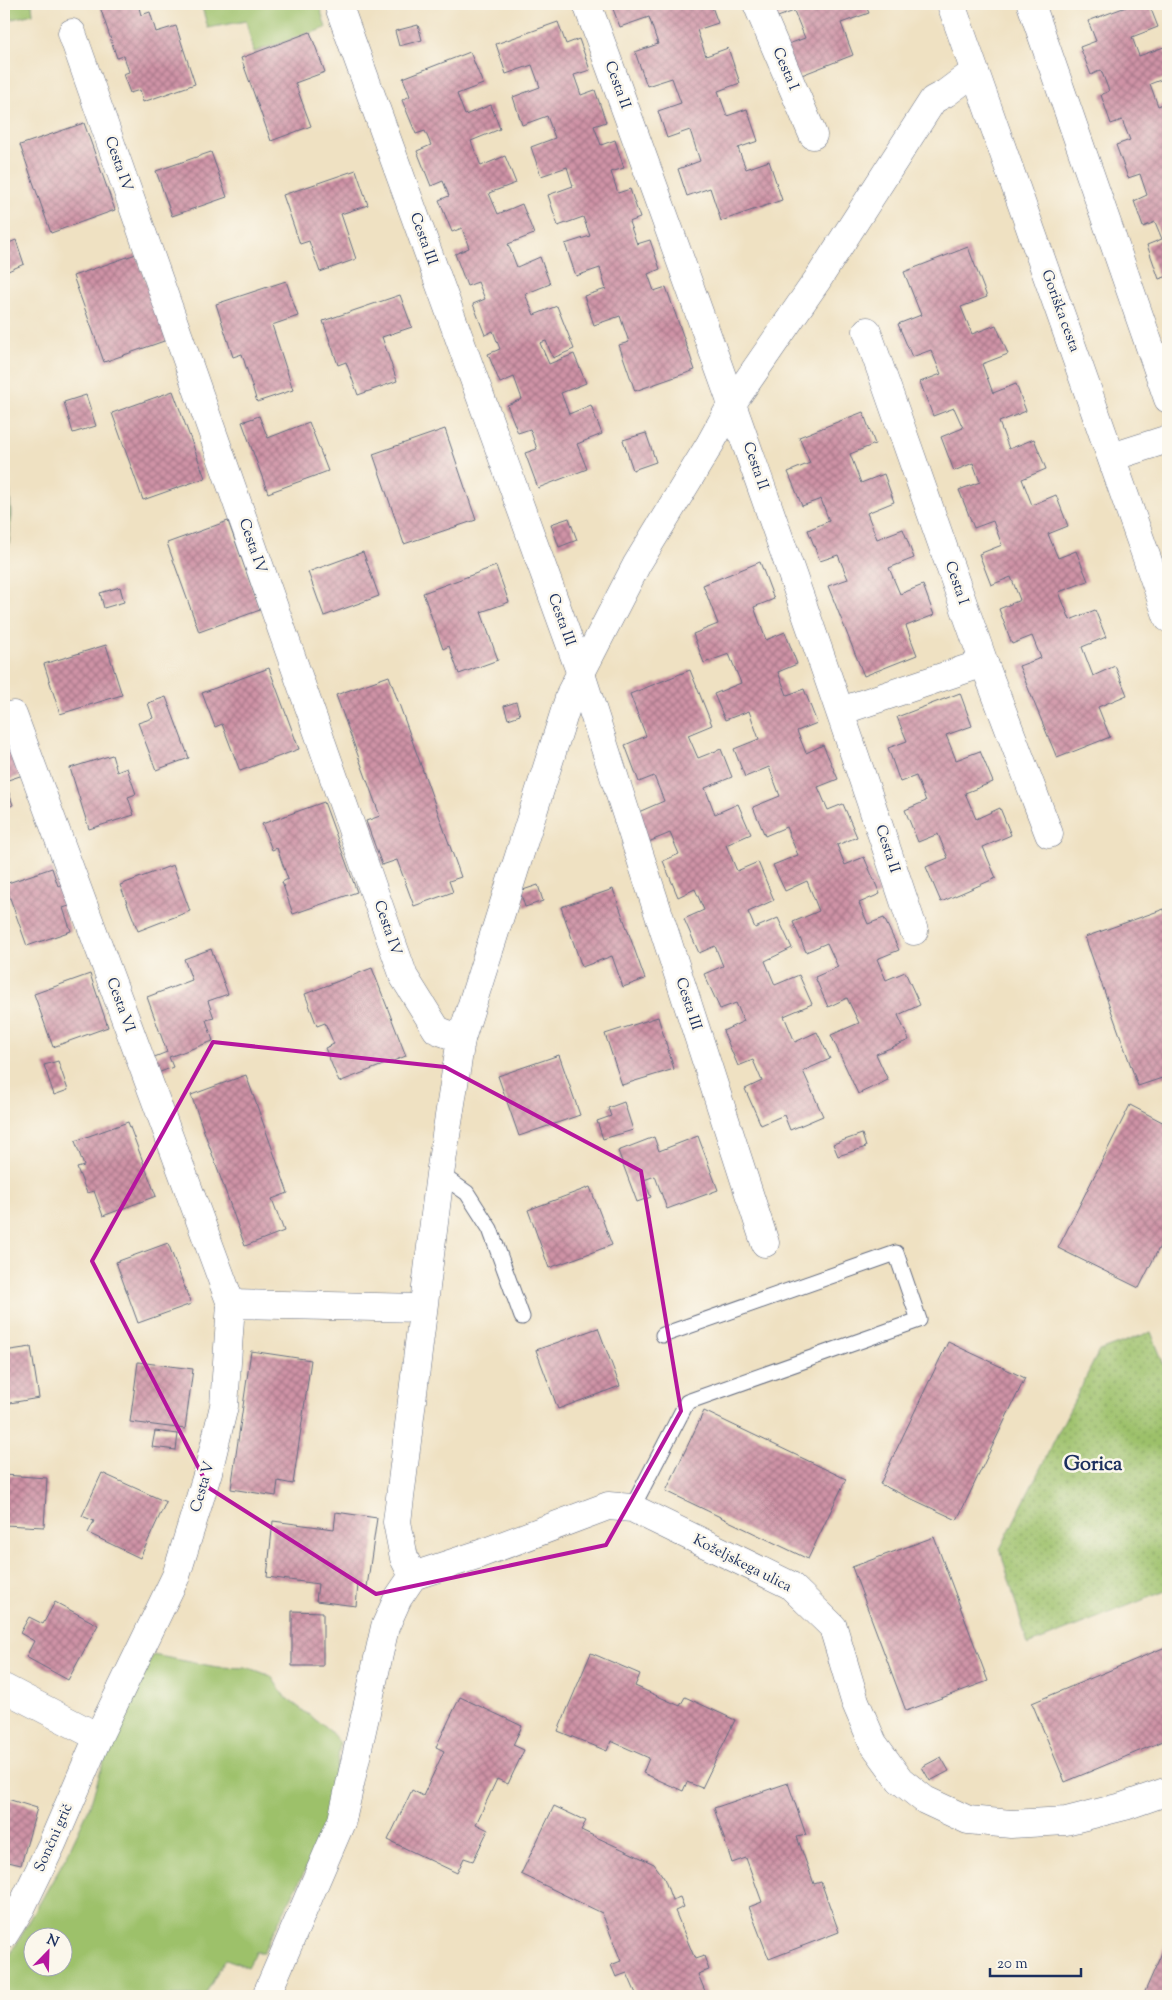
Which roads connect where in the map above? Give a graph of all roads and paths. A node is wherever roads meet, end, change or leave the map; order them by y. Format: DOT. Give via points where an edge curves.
graph roads {
  1 [pos="338,4"];
  2 [pos="587,4"];
  3 [pos="757,4"];
  4 [pos="951,4"];
  5 [pos="1031,4"];
  6 [pos="72,33"];
  7 [pos="974,72"];
  8 [pos="813,135"];
  9 [pos="867,331"];
  10 [pos="1168,399"];
  11 [pos="733,402"];
  12 [pos="1168,438"];
  13 [pos="1112,457"];
  14 [pos="1168,618"];
  15 [pos="984,663"];
  16 [pos="581,674"];
  17 [pos="841,711"];
  18 [pos="4,718"];
  19 [pos="1049,834"];
  20 [pos="914,931"];
  21 [pos="461,1039"];
  22 [pos="440,1174"];
  23 [pos="766,1242"];
  24 [pos="231,1304"];
  25 [pos="422,1308"];
  26 [pos="522,1317"];
  27 [pos="663,1335"];
  28 [pos="632,1508"];
  29 [pos="413,1576"];
  30 [pos="4,1688"];
  31 [pos="98,1737"];
  32 [pos="1168,1791"];
  33 [pos="4,1935"];
  34 [pos="266,1996"];
  1 -- 16 [label="street, Cesta III"];
  2 -- 11 [label="street, Cesta II"];
  3 -- 8 [label="street, Cesta I"];
  4 -- 7 [label="street, Goriška cesta"];
  5 -- 10 [label="street"];
  6 -- 21 [label="street, Cesta IV" via="404,977 437,1030"];
  7 -- 11 [label="street" via="933,100 818,279"];
  7 -- 13 [label="street, Goriška cesta"];
  9 -- 15 [label="street, Cesta I"];
  11 -- 16 [label="street" via="637,564"];
  11 -- 17 [label="street, Cesta II"];
  12 -- 13 [label="street"];
  13 -- 14 [label="street, Goriška cesta"];
  15 -- 17 [label="street"];
  15 -- 19 [label="street, Cesta I"];
  16 -- 21 [label="street" via="571,692"];
  16 -- 23 [label="street, Cesta III"];
  17 -- 20 [label="street, Cesta II"];
  18 -- 24 [label="street, Cesta VI" via="13,715"];
  21 -- 22 [label="street"];
  22 -- 25 [label="street"];
  22 -- 26 [label="lane" via="467,1193 490,1229"];
  24 -- 25 [label="street"];
  24 -- 31 [label="street, Cesta V" via="224,1406 176,1576"];
  25 -- 29 [label="street" via="397,1522 404,1558"];
  27 -- 28 [label="lane" via="896,1253 919,1320 687,1402"];
  28 -- 29 [label="street, Koželjskega ulica" via="608,1506"];
  28 -- 32 [label="street, Koželjskega ulica" via="790,1585 833,1627 855,1701 873,1743 900,1780 924,1800 968,1820 1011,1824 1066,1821"];
  29 -- 34 [label="street" via="398,1598 385,1627 342,1820"];
  30 -- 31 [label="street"];
  31 -- 33 [label="street, Sončni grič" via="52,1844"];
}
